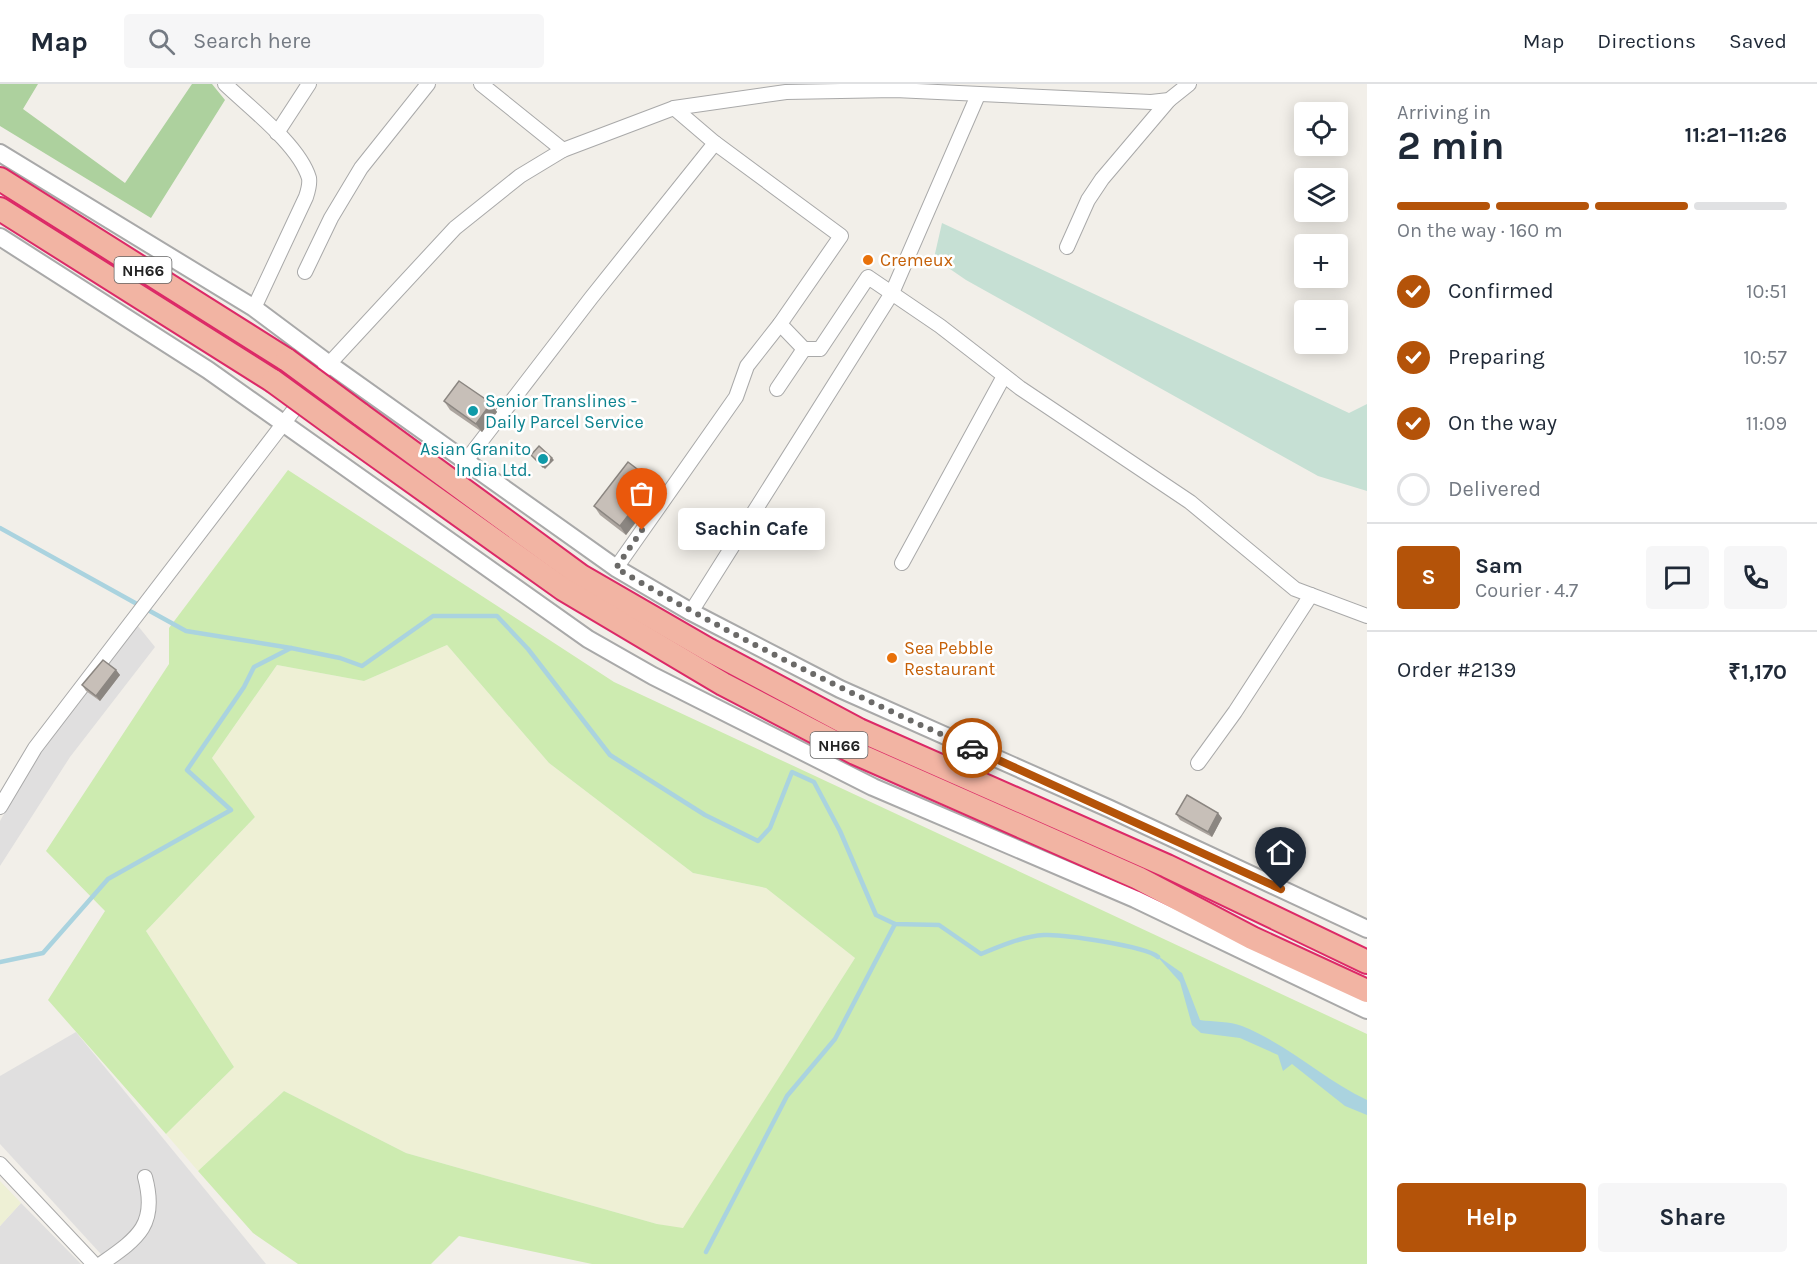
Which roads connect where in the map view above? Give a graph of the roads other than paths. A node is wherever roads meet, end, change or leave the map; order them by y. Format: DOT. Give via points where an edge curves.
graph roads {
  1 [pos="225,84"];
  2 [pos="309,84"];
  3 [pos="428,84"];
  4 [pos="481,84"];
  5 [pos="1189,84"];
  6 [pos="895,87"];
  7 [pos="978,95"];
  8 [pos="1169,100"];
  9 [pos="674,108"];
  10 [pos="277,133"];
  11 [pos="715,143"];
  12 [pos="563,150"];
  13 [pos="0,153"];
  14 [pos="0,179"];
  15 [pos="0,209"];
  16 [pos="0,237"];
  17 [pos="1067,247"];
  18 [pos="305,272"];
  19 [pos="892,293"];
  20 [pos="254,308"];
  21 [pos="780,324"];
  22 [pos="804,349"];
  23 [pos="329,364"];
  24 [pos="1004,376"];
  25 [pos="777,389"];
  26 [pos="283,423"];
  27 [pos="465,462"];
  28 [pos="902,563"];
  29 [pos="616,568"];
  30 [pos="1311,595"];
  31 [pos="691,612"];
  32 [pos="1367,616"];
  33 [pos="1198,763"];
  34 [pos="0,807"];
  35 [pos="1367,929"];
  36 [pos="1367,962"];
  37 [pos="1367,991"];
  38 [pos="1367,1010"];
  39 [pos="0,1164"];
  40 [pos="145,1177"];
  41 [pos="94,1264"];
  42 [pos="101,1264"];
  1 -- 10 [label="street"];
  2 -- 10 [label="street"];
  3 -- 18 [label="street" via="361,168"];
  4 -- 12 [label="street"];
  5 -- 8 [label="street"];
  6 -- 7 [label="street"];
  6 -- 9 [label="street" via="786,92"];
  7 -- 8 [label="street"];
  7 -- 19 [label="street"];
  8 -- 17 [label="street" via="1102,178"];
  9 -- 11 [label="street"];
  9 -- 12 [label="street"];
  10 -- 20 [label="street" via="302,164 310,181"];
  11 -- 21 [label="street" via="841,236"];
  11 -- 27 [label="street"];
  12 -- 23 [label="street" via="520,176 455,228"];
  13 -- 20 [label="street"];
  14 -- 36 [label="highway, NH66, bridge" via="287,360 581,576 709,650 860,730 1167,866"];
  15 -- 37 [label="highway, NH66, bridge" via="273,381 563,589 723,684 855,753 1138,878 1252,938"];
  16 -- 26 [label="street" via="208,370"];
  19 -- 22 [label="street" via="868,277 820,349"];
  19 -- 24 [label="street"];
  19 -- 31 [label="street"];
  20 -- 23 [label="street"];
  21 -- 22 [label="street"];
  21 -- 29 [label="street" via="747,366 736,397"];
  22 -- 25 [label="street"];
  23 -- 26 [label="street"];
  23 -- 27 [label="street"];
  24 -- 28 [label="street"];
  24 -- 30 [label="street" via="1190,502 1295,589"];
  26 -- 34 [label="street" via="36,748"];
  26 -- 38 [label="street" via="588,639 653,676 873,787 1136,898"];
  27 -- 29 [label="street"];
  29 -- 31 [label="street"];
  30 -- 32 [label="street"];
  30 -- 33 [label="street"];
  31 -- 35 [label="street" via="840,689"];
  39 -- 41 [label="street"];
  40 -- 42 [label="street" via="150,1209 145,1226 135,1240"];
}
